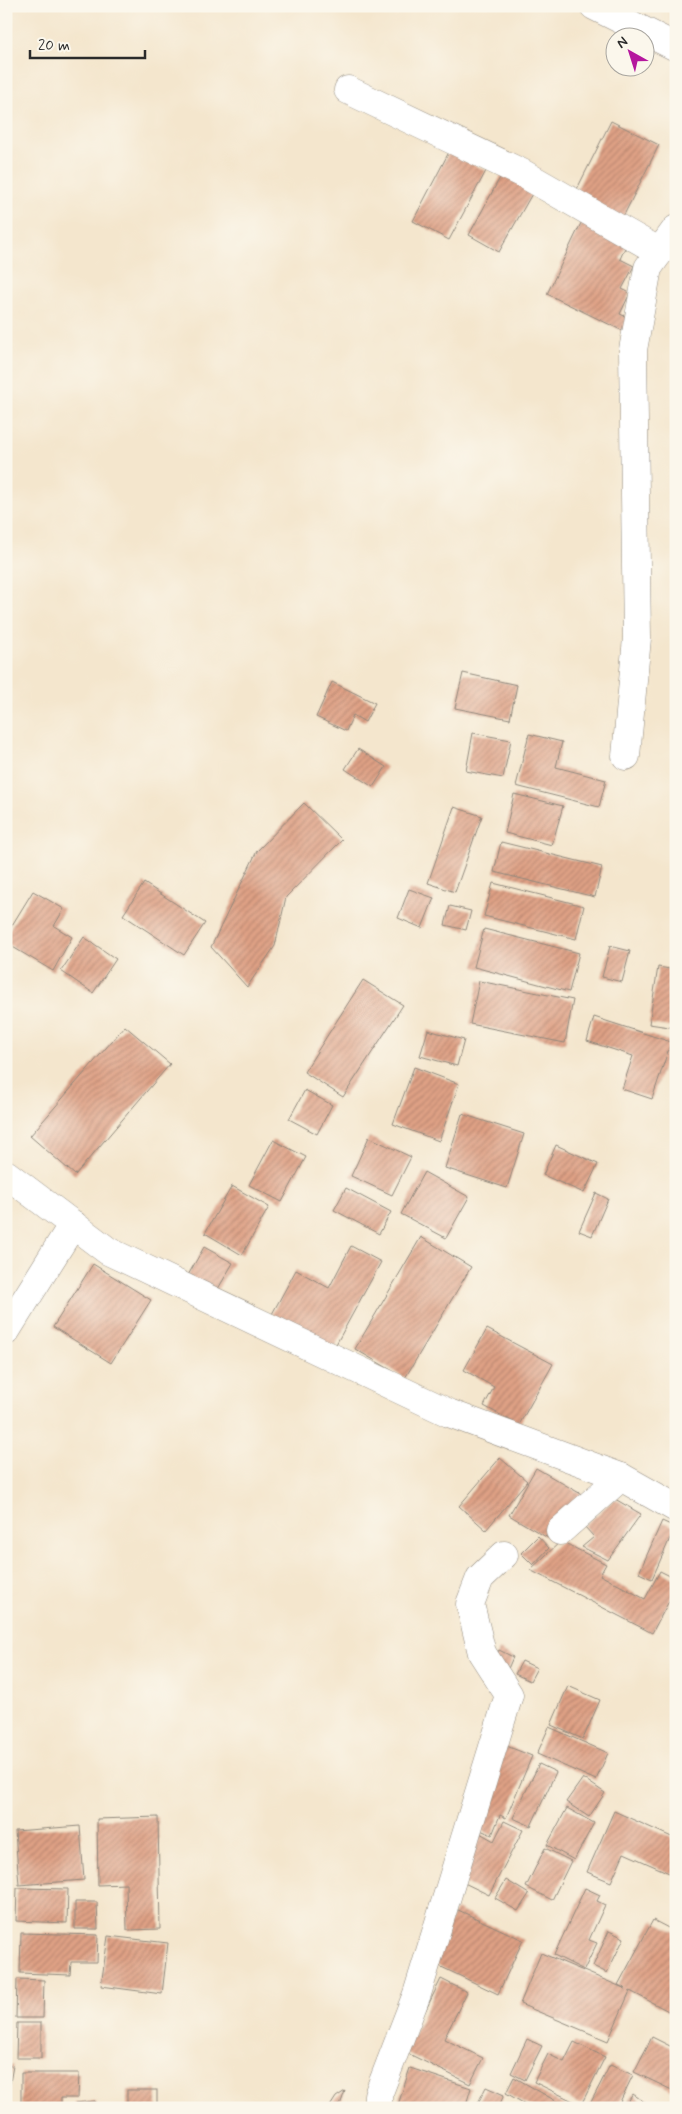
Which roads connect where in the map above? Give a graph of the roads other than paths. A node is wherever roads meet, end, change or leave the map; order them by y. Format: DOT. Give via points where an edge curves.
graph roads {
  1 [pos="594,6"];
  2 [pos="676,47"];
  3 [pos="348,90"];
  4 [pos="676,229"];
  5 [pos="660,252"];
  6 [pos="626,756"];
  7 [pos="6,1174"];
  8 [pos="72,1224"];
  9 [pos="6,1331"];
  10 [pos="621,1477"];
  11 [pos="676,1508"];
  12 [pos="560,1532"];
  13 [pos="504,1555"];
  14 [pos="378,2108"];
  1 -- 2 [label="street"];
  3 -- 5 [label="street" via="522,173"];
  4 -- 5 [label="street"];
  5 -- 6 [label="street" via="648,268 633,350 637,638"];
  7 -- 8 [label="street"];
  8 -- 9 [label="street"];
  8 -- 10 [label="street" via="108,1251 449,1414"];
  10 -- 11 [label="street"];
  10 -- 12 [label="street"];
  13 -- 14 [label="street" via="480,1578 470,1604 482,1653 509,1695 417,1994 378,2095"];
}
